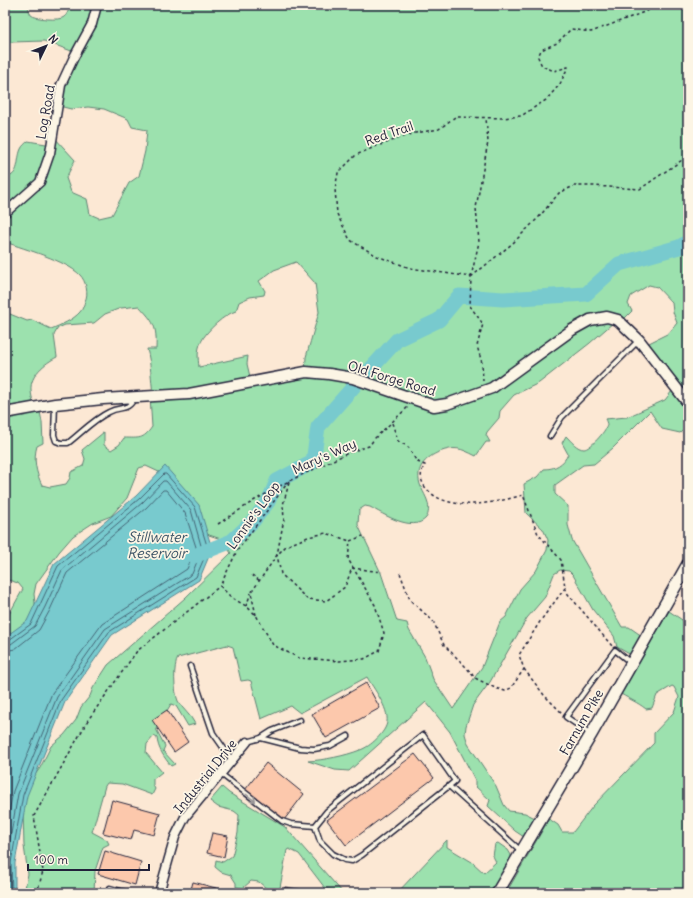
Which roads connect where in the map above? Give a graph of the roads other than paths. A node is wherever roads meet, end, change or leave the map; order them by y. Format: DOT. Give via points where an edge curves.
graph roads {
  1 [pos="97,5"];
  2 [pos="5,213"];
  3 [pos="639,340"];
  4 [pos="136,396"];
  5 [pos="111,398"];
  6 [pos="688,403"];
  7 [pos="55,404"];
  8 [pos="112,411"];
  9 [pos="5,413"];
  10 [pos="550,436"];
  11 [pos="687,567"];
  12 [pos="631,663"];
  13 [pos="190,666"];
  14 [pos="300,720"];
  15 [pos="591,734"];
  16 [pos="348,736"];
  17 [pos="261,738"];
  18 [pos="248,742"];
  19 [pos="232,760"];
  20 [pos="220,774"];
  21 [pos="449,786"];
  22 [pos="315,826"];
  23 [pos="522,852"];
  24 [pos="110,888"];
  25 [pos="128,893"];
  26 [pos="159,893"];
  27 [pos="497,893"];
  1 -- 2 [label="street, Log Road" via="92,24 62,84 50,153 40,182"];
  3 -- 4 [label="street, Old Forge Road" via="618,320 607,317 590,320 572,330 492,388 434,406 353,378 306,372 189,394"];
  3 -- 6 [label="street, Old Forge Road"];
  3 -- 10 [label="lane" via="562,417"];
  4 -- 5 [label="street, Old Forge Road"];
  4 -- 8 [label="lane" via="132,404 126,408"];
  5 -- 7 [label="street, Old Forge Road"];
  5 -- 8 [label="lane"];
  7 -- 8 [label="lane" via="54,435 56,441 61,443 68,443"];
  7 -- 9 [label="street, Old Forge Road"];
  11 -- 12 [label="main road, Farnum Pike"];
  12 -- 15 [label="main road, Farnum Pike"];
  12 -- 15 [label="lane" via="615,650 566,717"];
  13 -- 19 [label="lane" via="213,733"];
  14 -- 17 [label="lane"];
  15 -- 23 [label="main road, Farnum Pike"];
  16 -- 17 [label="lane" via="330,746 314,749"];
  17 -- 18 [label="lane"];
  18 -- 19 [label="street, Industrial Drive"];
  19 -- 20 [label="street, Industrial Drive"];
  20 -- 22 [label="lane, one-way" via="282,821"];
  20 -- 26 [label="street, Industrial Drive" via="185,817 175,837"];
  21 -- 22 [label="lane" via="352,861 333,854 320,841"];
  21 -- 22 [label="lane" via="455,781 423,735 327,811"];
  21 -- 23 [label="lane"];
  23 -- 27 [label="main road, Farnum Pike"];
  24 -- 25 [label="lane"];
}
